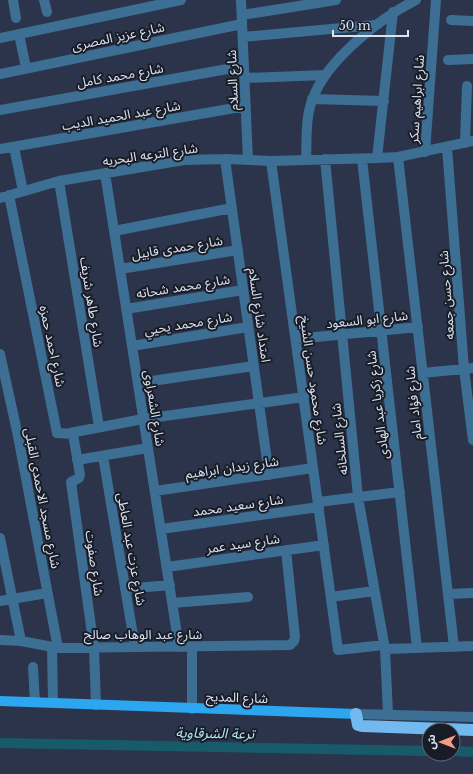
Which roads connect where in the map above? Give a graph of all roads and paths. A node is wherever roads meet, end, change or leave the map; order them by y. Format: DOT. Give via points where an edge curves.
graph roads {
  1 [pos="13,0"];
  2 [pos="44,0"];
  3 [pos="181,0"];
  4 [pos="241,0"];
  5 [pos="336,0"];
  6 [pos="436,0"];
  7 [pos="411,1"];
  8 [pos="47,12"];
  9 [pos="393,12"];
  10 [pos="16,18"];
  11 [pos="242,19"];
  12 [pos="451,20"];
  13 [pos="473,21"];
  14 [pos="375,25"];
  15 [pos="19,34"];
  16 [pos="0,38"];
  17 [pos="243,38"];
  18 [pos="473,59"];
  19 [pos="448,60"];
  20 [pos="244,66"];
  21 [pos="26,68"];
  22 [pos="0,74"];
  23 [pos="325,74"];
  24 [pos="244,78"];
  25 [pos="467,86"];
  26 [pos="312,99"];
  27 [pos="384,101"];
  28 [pos="246,106"];
  29 [pos="0,110"];
  30 [pos="469,142"];
  31 [pos="14,147"];
  32 [pos="447,147"];
  33 [pos="0,149"];
  34 [pos="425,152"];
  35 [pos="398,157"];
  36 [pos="377,158"];
  37 [pos="225,159"];
  38 [pos="306,159"];
  39 [pos="325,159"];
  40 [pos="362,159"];
  41 [pos="248,160"];
  42 [pos="271,161"];
  43 [pos="105,173"];
  44 [pos="59,181"];
  45 [pos="23,191"];
  46 [pos="4,197"];
  47 [pos="232,208"];
  48 [pos="114,231"];
  49 [pos="238,250"];
  50 [pos="120,270"];
  51 [pos="243,290"];
  52 [pos="126,308"];
  53 [pos="248,327"];
  54 [pos="418,327"];
  55 [pos="381,330"];
  56 [pos="342,334"];
  57 [pos="296,339"];
  58 [pos="132,346"];
  59 [pos="0,354"];
  60 [pos="254,366"];
  61 [pos="469,369"];
  62 [pos="423,373"];
  63 [pos="138,383"];
  64 [pos="304,397"];
  65 [pos="259,403"];
  66 [pos="144,419"];
  67 [pos="99,427"];
  68 [pos="70,433"];
  69 [pos="473,440"];
  70 [pos="148,448"];
  71 [pos="103,456"];
  72 [pos="77,460"];
  73 [pos="313,468"];
  74 [pos="269,475"];
  75 [pos="155,491"];
  76 [pos="400,492"];
  77 [pos="358,497"];
  78 [pos="318,505"];
  79 [pos="161,529"];
  80 [pos="0,538"];
  81 [pos="324,545"];
  82 [pos="286,550"];
  83 [pos="3,567"];
  84 [pos="166,567"];
  85 [pos="170,585"];
  86 [pos="125,589"];
  87 [pos="374,591"];
  88 [pos="47,593"];
  89 [pos="473,593"];
  90 [pos="448,594"];
  91 [pos="248,597"];
  92 [pos="331,597"];
  93 [pos="12,599"];
  94 [pos="0,601"];
  95 [pos="172,603"];
  96 [pos="0,640"];
  97 [pos="21,641"];
  98 [pos="473,646"];
  99 [pos="55,647"];
  100 [pos="135,647"];
  101 [pos="179,647"];
  102 [pos="192,647"];
  103 [pos="385,647"];
  104 [pos="454,647"];
  105 [pos="94,648"];
  106 [pos="417,648"];
  107 [pos="33,667"];
  108 [pos="0,701"];
  109 [pos="34,702"];
  110 [pos="53,703"];
  111 [pos="96,705"];
  112 [pos="192,709"];
  113 [pos="356,714"];
  114 [pos="388,714"];
  115 [pos="473,717"];
  116 [pos="473,730"];
  1 -- 10 [label="street"];
  2 -- 8 [label="street"];
  3 -- 15 [label="street"];
  4 -- 11 [label="street, شارع السلام"];
  5 -- 11 [label="street, شارع عزيز المصرى"];
  6 -- 34 [label="street, شارع ابراهيم سكر"];
  7 -- 9 [label="street"];
  9 -- 14 [label="street"];
  9 -- 27 [label="street"];
  11 -- 17 [label="street, شارع السلام"];
  11 -- 21 [label="street, شارع عزيز المصرى"];
  12 -- 13 [label="street"];
  14 -- 17 [label="street"];
  14 -- 23 [label="street"];
  15 -- 16 [label="street"];
  15 -- 21 [label="street"];
  17 -- 20 [label="street, شارع السلام"];
  18 -- 19 [label="street"];
  20 -- 24 [label="street, شارع السلام"];
  20 -- 29 [label="street, شارع محمد كامل"];
  21 -- 22 [label="street, شارع عزيز المصرى"];
  23 -- 24 [label="street"];
  23 -- 26 [label="street"];
  24 -- 28 [label="street, شارع السلام"];
  25 -- 30 [label="street"];
  26 -- 27 [label="street"];
  26 -- 38 [label="street" via="308,116"];
  27 -- 36 [label="street"];
  28 -- 31 [label="street, شارع عبد الحميد الديب"];
  28 -- 41 [label="street, شارع السلام"];
  30 -- 32 [label="street, شارع الترعه البحريه"];
  31 -- 33 [label="street, شارع عبد الحميد الديب"];
  31 -- 45 [label="street"];
  32 -- 34 [label="street, شارع الترعه البحريه"];
  32 -- 61 [label="street, شارع حسن جمعه"];
  34 -- 35 [label="street, شارع الترعه البحريه"];
  35 -- 36 [label="street, شارع الترعه البحريه"];
  35 -- 54 [label="street, شارع فؤاد امام"];
  36 -- 40 [label="street, شارع الترعه البحريه"];
  37 -- 41 [label="street, شارع الترعه البحريه"];
  37 -- 43 [label="street, شارع الترعه البحريه" via="184,160"];
  37 -- 47 [label="street, امتداد شارع السلام"];
  38 -- 39 [label="street, شارع الترعه البحريه"];
  38 -- 42 [label="street, شارع الترعه البحريه"];
  39 -- 40 [label="street, شارع الترعه البحريه"];
  39 -- 56 [label="street, شارع السلخانه"];
  40 -- 55 [label="street, شارع زكريا عبد الهادى"];
  41 -- 42 [label="street, شارع الترعه البحريه"];
  42 -- 57 [label="street, شارع محمود حسن الشيخ"];
  43 -- 44 [label="street, شارع الترعه البحريه"];
  43 -- 48 [label="street, شارع الشعراوى"];
  44 -- 45 [label="street, شارع الترعه البحريه"];
  44 -- 67 [label="street, شارع طاهر شريف"];
  45 -- 46 [label="street, شارع الترعه البحريه"];
  46 -- 68 [label="street, شارع احمد حمزه" via="57,433"];
  47 -- 48 [label="street"];
  47 -- 49 [label="street, امتداد شارع السلام"];
  48 -- 50 [label="street, شارع الشعراوى"];
  49 -- 50 [label="street, شارع حمدى قابيل"];
  49 -- 51 [label="street, امتداد شارع السلام"];
  50 -- 52 [label="street, شارع الشعراوى"];
  51 -- 52 [label="street, شارع محمد شحاته"];
  51 -- 53 [label="street, امتداد شارع السلام"];
  52 -- 58 [label="street, شارع الشعراوى"];
  53 -- 58 [label="street, شارع محمد يحيي"];
  53 -- 60 [label="street, امتداد شارع السلام"];
  54 -- 55 [label="street, شارع ابو السعود"];
  54 -- 62 [label="street, شارع فؤاد امام"];
  55 -- 56 [label="street, شارع ابو السعود"];
  55 -- 76 [label="street, شارع زكريا عبد الهادى"];
  56 -- 57 [label="street, شارع ابو السعود"];
  56 -- 77 [label="street, شارع السلخانه"];
  57 -- 64 [label="street, شارع محمود حسن الشيخ"];
  58 -- 63 [label="street, شارع الشعراوى"];
  59 -- 88 [label="street, شارع مسجد الاحمدى القبلى"];
  60 -- 63 [label="street"];
  60 -- 65 [label="street, امتداد شارع السلام"];
  61 -- 62 [label="street"];
  61 -- 69 [label="street, شارع حسن جمعه"];
  62 -- 90 [label="street, شارع فؤاد امام"];
  63 -- 66 [label="street, شارع الشعراوى"];
  64 -- 65 [label="street"];
  64 -- 73 [label="street, شارع محمود حسن الشيخ"];
  65 -- 66 [label="street"];
  65 -- 74 [label="street, امتداد شارع السلام"];
  66 -- 67 [label="street"];
  66 -- 70 [label="street, شارع الشعراوى"];
  67 -- 68 [label="street"];
  68 -- 72 [label="street" via="73,434"];
  70 -- 71 [label="street"];
  70 -- 75 [label="street, شارع الشعراوى"];
  71 -- 72 [label="street"];
  71 -- 86 [label="street, شارع عزت عبد العاطى"];
  72 -- 105 [label="street, شارع صفوت" via="80,477 71,482"];
  73 -- 74 [label="street, شارع زيدان ابراهيم"];
  73 -- 78 [label="street, شارع محمود حسن الشيخ"];
  74 -- 75 [label="street, شارع زيدان ابراهيم"];
  75 -- 79 [label="street, شارع الشعراوى"];
  76 -- 77 [label="street, شارع سعيد محمد"];
  76 -- 106 [label="street, شارع زكريا عبد الهادى"];
  77 -- 78 [label="street, شارع سعيد محمد"];
  77 -- 87 [label="street, شارع السلخانه"];
  78 -- 79 [label="street, شارع سعيد محمد"];
  78 -- 81 [label="street, شارع محمود حسن الشيخ"];
  79 -- 84 [label="street, شارع الشعراوى"];
  80 -- 83 [label="street"];
  81 -- 82 [label="street, شارع سيد عمر"];
  81 -- 92 [label="street, شارع محمود حسن الشيخ"];
  82 -- 84 [label="street, شارع سيد عمر"];
  82 -- 102 [label="street, شارع عبد الوهاب صالح" via="295,637 292,643 286,646"];
  83 -- 93 [label="street"];
  84 -- 85 [label="street, شارع الشعراوى"];
  85 -- 86 [label="street"];
  85 -- 95 [label="street, شارع الشعراوى"];
  86 -- 100 [label="street, شارع عزت عبد العاطى"];
  87 -- 92 [label="street"];
  87 -- 103 [label="street, شارع السلخانه"];
  88 -- 93 [label="street"];
  88 -- 99 [label="street, شارع مسجد الاحمدى القبلى"];
  89 -- 90 [label="street"];
  90 -- 104 [label="street, شارع فؤاد امام"];
  91 -- 95 [label="street"];
  92 -- 103 [label="street, شارع محمود حسن الشيخ" via="338,650"];
  93 -- 94 [label="street"];
  93 -- 97 [label="street"];
  95 -- 101 [label="street, شارع الشعراوى"];
  96 -- 97 [label="street, شارع عبد الوهاب صالح"];
  97 -- 99 [label="street, شارع عبد الوهاب صالح"];
  98 -- 104 [label="street"];
  99 -- 105 [label="street, شارع عبد الوهاب صالح"];
  99 -- 110 [label="street, شارع مسجد الاحمدى القبلى"];
  100 -- 101 [label="street, شارع عبد الوهاب صالح"];
  100 -- 105 [label="street, شارع عبد الوهاب صالح"];
  101 -- 102 [label="street, شارع عبد الوهاب صالح"];
  102 -- 112 [label="street"];
  103 -- 106 [label="street"];
  103 -- 114 [label="street, شارع السلخانه"];
  104 -- 106 [label="street"];
  105 -- 111 [label="street, شارع صفوت"];
  107 -- 109 [label="street"];
  108 -- 109 [label="main road, شارع المديح"];
  109 -- 110 [label="main road, شارع المديح"];
  110 -- 111 [label="main road, شارع المديح"];
  111 -- 112 [label="main road, شارع المديح"];
  112 -- 113 [label="main road, شارع المديح"];
  113 -- 114 [label="street, شارع المديح"];
  113 -- 116 [label="highway" via="358,725 362,726"];
  114 -- 115 [label="street, شارع المديح"];
}
